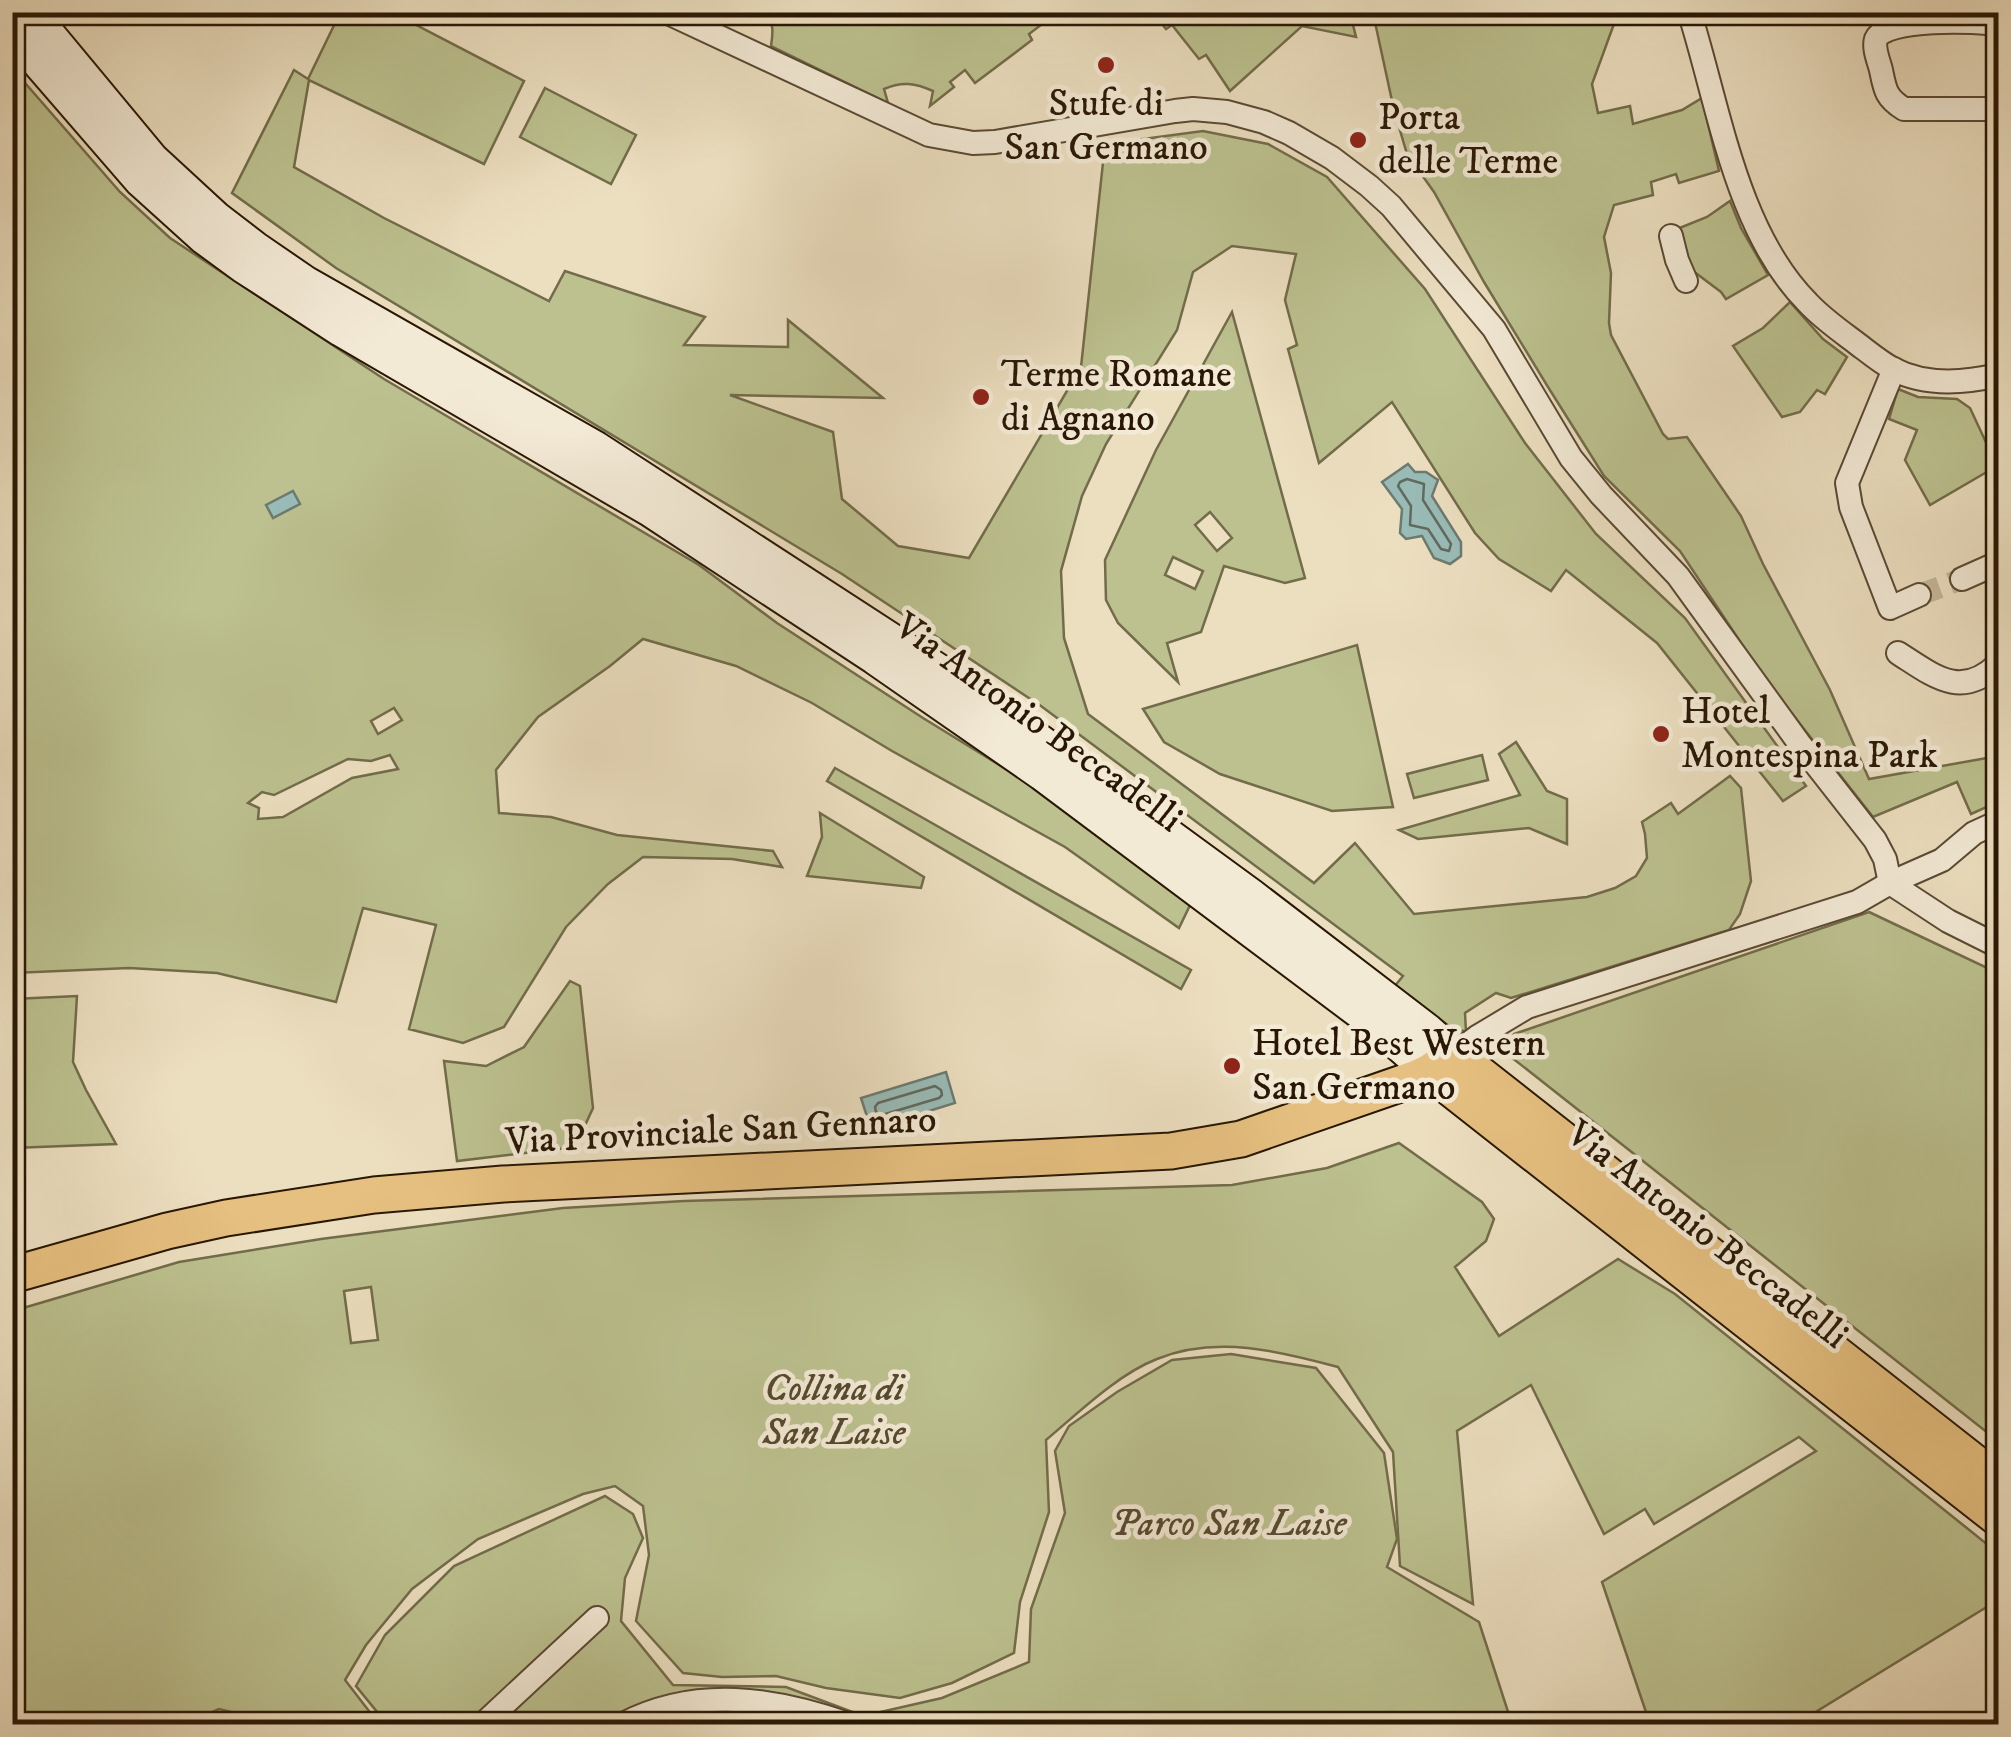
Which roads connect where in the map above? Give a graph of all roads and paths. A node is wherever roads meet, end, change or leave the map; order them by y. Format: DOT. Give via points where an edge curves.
graph roads {
  1 [pos="30,12"];
  2 [pos="666,12"];
  3 [pos="1692,22"];
  4 [pos="1998,25"];
  5 [pos="12,32"];
  6 [pos="1998,109"];
  7 [pos="1670,236"];
  8 [pos="1686,280"];
  9 [pos="1894,370"];
  10 [pos="1998,375"];
  11 [pos="1998,563"];
  12 [pos="1962,579"];
  13 [pos="1919,595"];
  14 [pos="1898,654"];
  15 [pos="1998,664"];
  16 [pos="1998,822"];
  17 [pos="1890,883"];
  18 [pos="1273,930"];
  19 [pos="1998,946"];
  20 [pos="1442,1063"];
  21 [pos="12,1275"];
  22 [pos="1998,1481"];
  23 [pos="1998,1518"];
  24 [pos="596,1618"];
  25 [pos="484,1724"];
  26 [pos="623,1724"];
  27 [pos="848,1724"];
  1 -- 18 [label="main road, Via Antonio Beccadelli" via="152,159 254,248 596,448 981,698"];
  2 -- 17 [label="street" via="940,138 995,142 1193,109 1264,122 1332,158 1391,206 1494,329 1570,458 1678,576 1875,840"];
  3 -- 9 [label="street" via="1730,158 1773,256 1829,323"];
  4 -- 6 [label="street" via="1933,21 1896,28 1881,32 1876,49 1885,89 1904,109"];
  5 -- 18 [label="main road, Via Antonio Beccadelli" via="141,181 244,267 650,510"];
  7 -- 8 [label="street"];
  9 -- 10 [label="street" via="1951,382"];
  9 -- 13 [label="street" via="1847,483 1890,608"];
  11 -- 12 [label="street"];
  14 -- 15 [label="street" via="1955,684"];
  16 -- 17 [label="street, Via Provinciale San Gennaro" via="1942,860"];
  17 -- 19 [label="street"];
  17 -- 20 [label="street, Via Provinciale San Gennaro" via="1857,902 1526,1007"];
  18 -- 20 [label="main road, Via Antonio Beccadelli" via="1373,1022"];
  20 -- 21 [label="main road, Via Provinciale San Gennaro" via="1304,1119 1190,1149 374,1195 211,1222"];
  20 -- 22 [label="main road, Via Antonio Beccadelli"];
  20 -- 23 [label="main road, Via Antonio Beccadelli"];
  24 -- 25 [label="street"];
  26 -- 27 [label="street" via="681,1702 730,1700 779,1704"];
}
